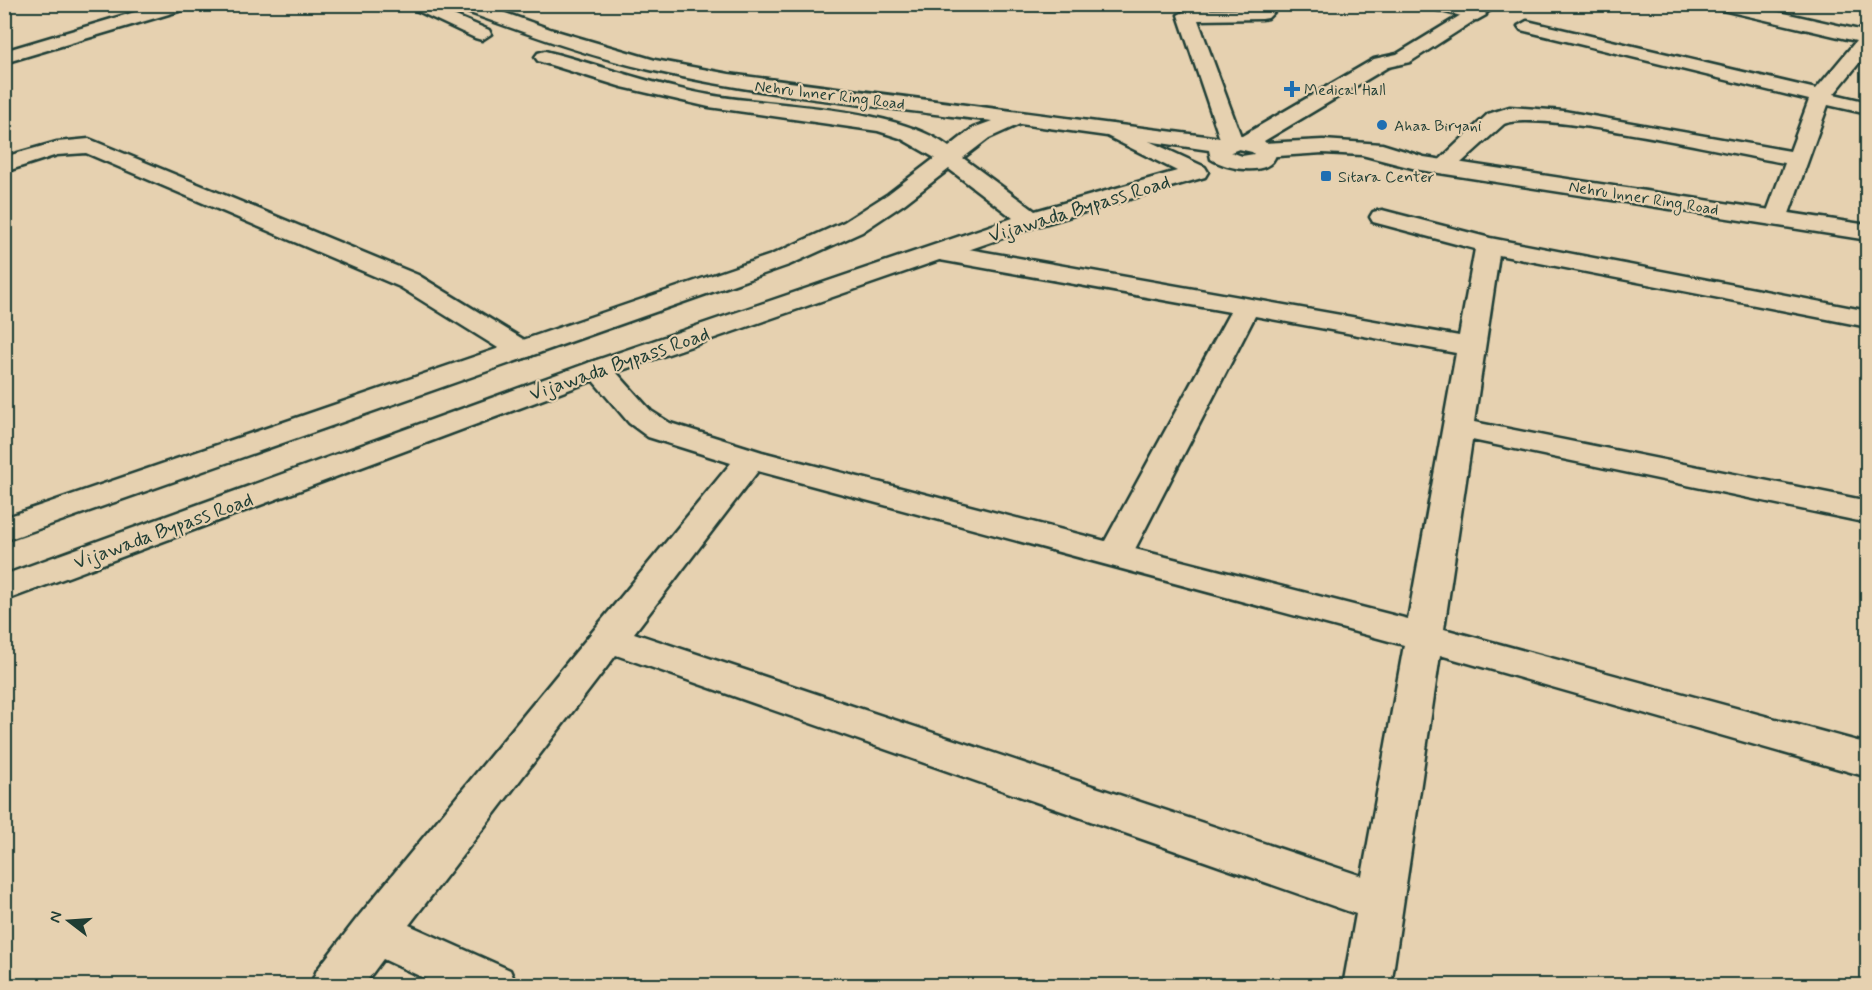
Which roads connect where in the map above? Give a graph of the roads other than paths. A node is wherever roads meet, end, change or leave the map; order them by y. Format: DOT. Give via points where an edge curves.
graph roads {
  1 [pos="183,4"];
  2 [pos="411,4"];
  3 [pos="462,4"];
  4 [pos="1274,4"];
  5 [pos="1436,4"];
  6 [pos="1718,4"];
  7 [pos="1184,10"];
  8 [pos="1485,10"];
  9 [pos="1527,26"];
  10 [pos="1868,39"];
  11 [pos="502,43"];
  12 [pos="524,51"];
  13 [pos="4,57"];
  14 [pos="1821,96"];
  15 [pos="1868,108"];
  16 [pos="1021,116"];
  17 [pos="1112,130"];
  18 [pos="1242,151"];
  19 [pos="950,158"];
  20 [pos="1799,159"];
  21 [pos="4,165"];
  22 [pos="1444,166"];
  23 [pos="1197,172"];
  24 [pos="1382,217"];
  25 [pos="1778,217"];
  26 [pos="1031,220"];
  27 [pos="1868,233"];
  28 [pos="1488,245"];
  29 [pos="940,252"];
  30 [pos="1247,306"];
  31 [pos="1868,319"];
  32 [pos="1472,347"];
  33 [pos="521,350"];
  34 [pos="598,369"];
  35 [pos="1458,428"];
  36 [pos="751,459"];
  37 [pos="1868,512"];
  38 [pos="4,530"];
  39 [pos="1114,556"];
  40 [pos="4,589"];
  41 [pos="1424,638"];
  42 [pos="611,639"];
  43 [pos="1868,761"];
  44 [pos="1381,903"];
  45 [pos="375,932"];
  46 [pos="334,986"];
  47 [pos="493,986"];
  48 [pos="1367,986"];
  1 -- 13 [label="street"];
  2 -- 11 [label="street"];
  3 -- 16 [label="street, Nehru Inner Ring Road" via="652,65 813,93"];
  4 -- 7 [label="street" via="1262,14"];
  5 -- 8 [label="street"];
  6 -- 10 [label="street"];
  7 -- 18 [label="street"];
  8 -- 18 [label="street, Vijawada Bypass Road" via="1403,58 1406,69"];
  9 -- 14 [label="street"];
  10 -- 14 [label="street"];
  12 -- 19 [label="street, Nehru Inner Ring Road" via="630,83 709,101 880,125 929,142"];
  14 -- 15 [label="street"];
  14 -- 20 [label="street"];
  16 -- 17 [label="street, Nehru Inner Ring Road"];
  16 -- 19 [label="street" via="981,133"];
  17 -- 18 [label="street"];
  17 -- 23 [label="street, Nehru Inner Ring Road"];
  18 -- 22 [label="street, Nehru Inner Ring Road" via="1394,168 1420,163"];
  18 -- 23 [label="street, Vijawada Bypass Road"];
  19 -- 26 [label="street, Nehru Inner Ring Road"];
  19 -- 33 [label="street" via="853,227 780,260"];
  20 -- 22 [label="street" via="1564,117 1510,113 1496,119"];
  20 -- 25 [label="street"];
  21 -- 33 [label="street" via="50,149 89,146 410,280"];
  22 -- 25 [label="street, Nehru Inner Ring Road"];
  23 -- 26 [label="street, Vijawada Bypass Road"];
  24 -- 28 [label="street"];
  25 -- 27 [label="street, Nehru Inner Ring Road"];
  26 -- 29 [label="street, Vijawada Bypass Road"];
  28 -- 31 [label="street"];
  28 -- 32 [label="street"];
  29 -- 30 [label="street"];
  29 -- 34 [label="street, Vijawada Bypass Road"];
  30 -- 32 [label="street"];
  30 -- 39 [label="street"];
  32 -- 35 [label="street"];
  33 -- 38 [label="street"];
  34 -- 36 [label="street" via="640,417 659,430"];
  34 -- 40 [label="street, Vijawada Bypass Road"];
  35 -- 37 [label="street"];
  35 -- 41 [label="street"];
  36 -- 39 [label="street"];
  36 -- 42 [label="street"];
  39 -- 41 [label="street"];
  41 -- 43 [label="street"];
  41 -- 44 [label="street"];
  42 -- 44 [label="street"];
  42 -- 45 [label="street"];
  44 -- 48 [label="street"];
  45 -- 46 [label="street"];
  45 -- 47 [label="street"];
}
